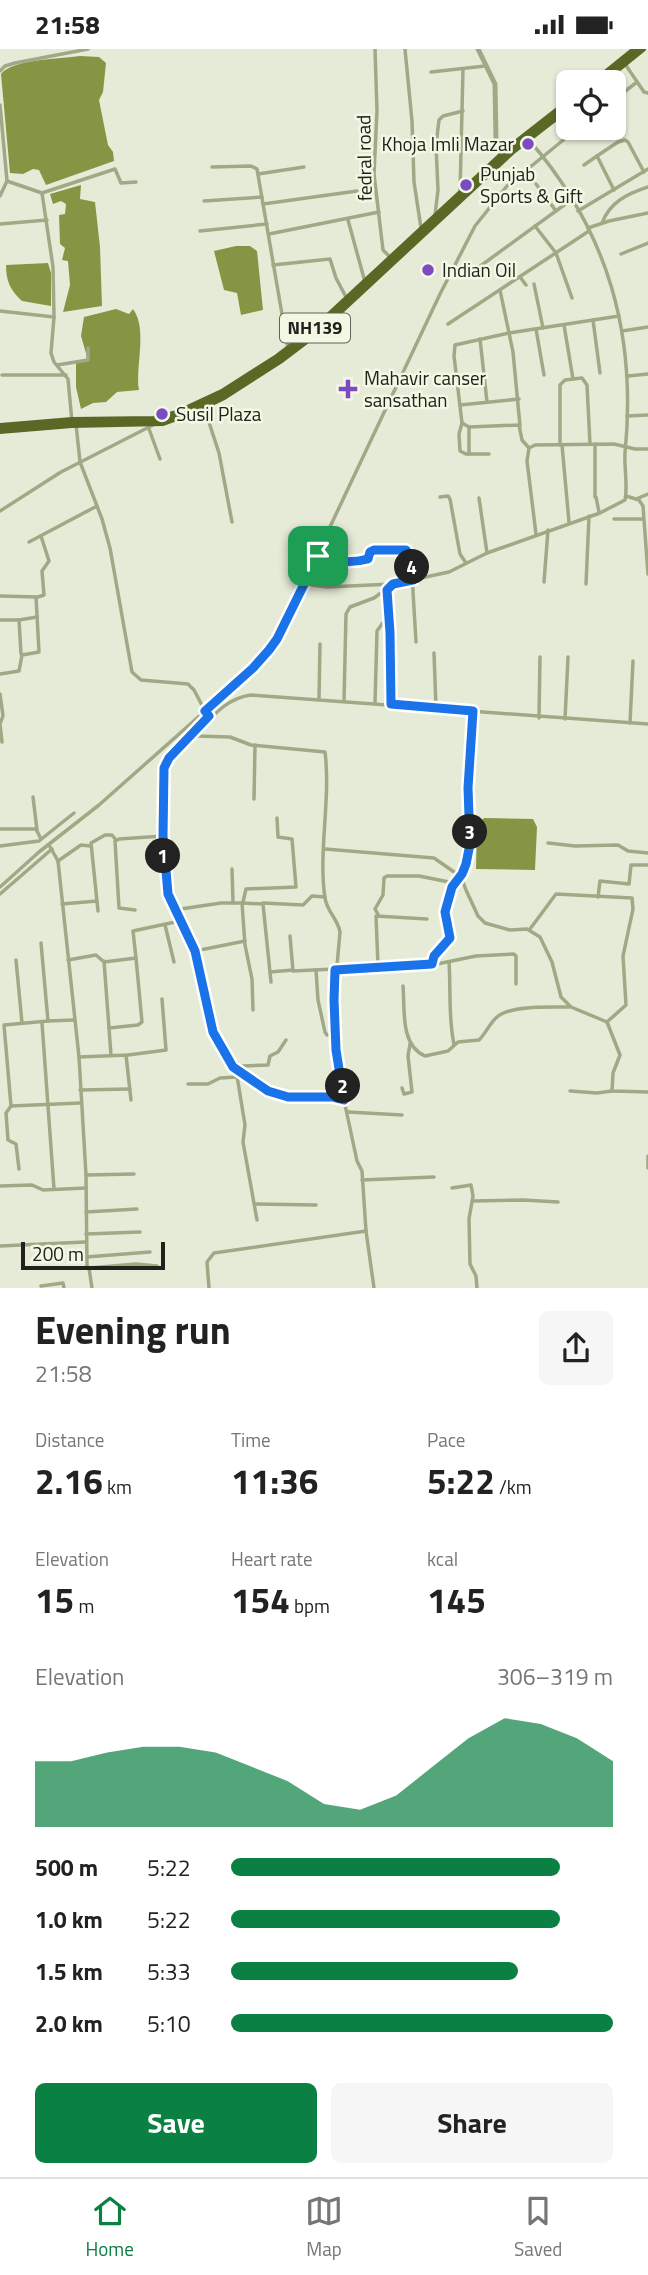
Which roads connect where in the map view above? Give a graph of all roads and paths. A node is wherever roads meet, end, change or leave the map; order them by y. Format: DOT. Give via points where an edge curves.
graph roads {
  1 [pos="41,49"];
  2 [pos="88,49"];
  3 [pos="375,49"];
  4 [pos="405,49"];
  5 [pos="635,49"];
  6 [pos="643,49"];
  7 [pos="480,51"];
  8 [pos="42,58"];
  9 [pos="625,64"];
  10 [pos="487,66"];
  11 [pos="463,69"];
  12 [pos="609,70"];
  13 [pos="617,70"];
  14 [pos="0,71"];
  15 [pos="431,72"];
  16 [pos="637,82"];
  17 [pos="626,91"];
  18 [pos="648,93"];
  19 [pos="0,105"];
  20 [pos="463,111"];
  21 [pos="556,112"];
  22 [pos="556,118"];
  23 [pos="527,139"];
  24 [pos="563,140"];
  25 [pos="463,141"];
  26 [pos="496,141"];
  27 [pos="542,156"];
  28 [pos="597,156"];
  29 [pos="503,157"];
  30 [pos="584,165"];
  31 [pos="212,167"];
  32 [pos="304,167"];
  33 [pos="646,170"];
  34 [pos="258,174"];
  35 [pos="7,181"];
  36 [pos="136,182"];
  37 [pos="536,184"];
  38 [pos="648,187"];
  39 [pos="614,190"];
  40 [pos="357,191"];
  41 [pos="42,193"];
  42 [pos="460,193"];
  43 [pos="0,196"];
  44 [pos="262,197"];
  45 [pos="571,199"];
  46 [pos="204,201"];
  47 [pos="264,204"];
  48 [pos="556,211"];
  49 [pos="578,211"];
  50 [pos="379,212"];
  51 [pos="648,213"];
  52 [pos="435,217"];
  53 [pos="348,219"];
  54 [pos="47,220"];
  55 [pos="602,223"];
  56 [pos="0,224"];
  57 [pos="267,224"];
  58 [pos="535,226"];
  59 [pos="421,230"];
  60 [pos="589,230"];
  61 [pos="200,231"];
  62 [pos="269,234"];
  63 [pos="648,243"];
  64 [pos="496,245"];
  65 [pos="501,252"];
  66 [pos="556,253"];
  67 [pos="621,254"];
  68 [pos="393,258"];
  69 [pos="274,265"];
  70 [pos="468,275"];
  71 [pos="520,277"];
  72 [pos="365,282"];
  73 [pos="534,284"];
  74 [pos="526,285"];
  75 [pos="500,290"];
  76 [pos="572,298"];
  77 [pos="347,299"];
  78 [pos="0,311"];
  79 [pos="619,316"];
  80 [pos="54,317"];
  81 [pos="593,320"];
  82 [pos="449,324"];
  83 [pos="564,325"];
  84 [pos="648,327"];
  85 [pos="543,328"];
  86 [pos="536,329"];
  87 [pos="622,331"];
  88 [pos="509,334"];
  89 [pos="480,339"];
  90 [pos="88,348"];
  91 [pos="288,352"];
  92 [pos="57,365"];
  93 [pos="600,373"];
  94 [pos="648,374"];
  95 [pos="2,375"];
  96 [pos="66,375"];
  97 [pos="544,375"];
  98 [pos="628,376"];
  99 [pos="573,379"];
  100 [pos="519,399"];
  101 [pos="486,402"];
  102 [pos="460,405"];
  103 [pos="204,407"];
  104 [pos="648,415"];
  105 [pos="627,416"];
  106 [pos="162,418"];
  107 [pos="74,423"];
  108 [pos="462,423"];
  109 [pos="0,426"];
  110 [pos="520,426"];
  111 [pos="20,427"];
  112 [pos="151,427"];
  113 [pos="469,427"];
  114 [pos="0,431"];
  115 [pos="592,444"];
  116 [pos="561,445"];
  117 [pos="626,445"];
  118 [pos="528,448"];
  119 [pos="648,449"];
  120 [pos="469,454"];
  121 [pos="489,454"];
  122 [pos="160,459"];
  123 [pos="80,461"];
  124 [pos="648,494"];
  125 [pos="626,496"];
  126 [pos="440,497"];
  127 [pos="479,498"];
  128 [pos="636,499"];
  129 [pos="645,502"];
  130 [pos="97,506"];
  131 [pos="0,511"];
  132 [pos="600,513"];
  133 [pos="589,516"];
  134 [pos="614,519"];
  135 [pos="644,519"];
  136 [pos="232,522"];
  137 [pos="569,523"];
  138 [pos="548,530"];
  139 [pos="536,534"];
  140 [pos="41,535"];
  141 [pos="29,543"];
  142 [pos="487,553"];
  143 [pos="318,556"];
  144 [pos="466,563"];
  145 [pos="648,573"];
  146 [pos="413,580"];
  147 [pos="544,583"];
  148 [pos="304,584"];
  149 [pos="393,584"];
  150 [pos="586,584"];
  151 [pos="387,590"];
  152 [pos="0,596"];
  153 [pos="36,597"];
  154 [pos="37,617"];
  155 [pos="387,617"];
  156 [pos="0,620"];
  157 [pos="19,620"];
  158 [pos="416,642"];
  159 [pos="320,644"];
  160 [pos="434,653"];
  161 [pos="21,656"];
  162 [pos="540,657"];
  163 [pos="568,657"];
  164 [pos="633,661"];
  165 [pos="0,674"];
  166 [pos="0,694"];
  167 [pos="318,699"];
  168 [pos="344,701"];
  169 [pos="375,703"];
  170 [pos="391,704"];
  171 [pos="436,708"];
  172 [pos="205,711"];
  173 [pos="473,711"];
  174 [pos="209,716"];
  175 [pos="539,718"];
  176 [pos="565,719"];
  177 [pos="630,723"];
  178 [pos="648,724"];
  179 [pos="193,736"];
  180 [pos="2,742"];
  181 [pos="255,745"];
  182 [pos="33,797"];
  183 [pos="254,799"];
  184 [pos="74,813"];
  185 [pos="277,818"];
  186 [pos="1,829"];
  187 [pos="37,830"];
  188 [pos="163,836"];
  189 [pos="42,839"];
  190 [pos="116,840"];
  191 [pos="548,843"];
  192 [pos="0,846"];
  193 [pos="90,846"];
  194 [pos="51,847"];
  195 [pos="325,849"];
  196 [pos="648,853"];
  197 [pos="58,862"];
  198 [pos="648,865"];
  199 [pos="232,869"];
  200 [pos="461,874"];
  201 [pos="454,883"];
  202 [pos="0,887"];
  203 [pos="0,894"];
  204 [pos="325,897"];
  205 [pos="598,897"];
  206 [pos="97,901"];
  207 [pos="233,902"];
  208 [pos="263,903"];
  209 [pos="62,904"];
  210 [pos="243,904"];
  211 [pos="135,909"];
  212 [pos="174,910"];
  213 [pos="98,911"];
  214 [pos="379,916"];
  215 [pos="427,919"];
  216 [pos="180,921"];
  217 [pos="165,925"];
  218 [pos="529,930"];
  219 [pos="290,936"];
  220 [pos="245,941"];
  221 [pos="41,943"];
  222 [pos="195,951"];
  223 [pos="136,958"];
  224 [pos="16,960"];
  225 [pos="68,960"];
  226 [pos="104,961"];
  227 [pos="174,962"];
  228 [pos="449,962"];
  229 [pos="432,964"];
  230 [pos="378,966"];
  231 [pos="293,970"];
  232 [pos="316,970"];
  233 [pos="335,970"];
  234 [pos="270,972"];
  235 [pos="271,982"];
  236 [pos="516,984"];
  237 [pos="403,986"];
  238 [pos="162,999"];
  239 [pos="571,1007"];
  240 [pos="253,1010"];
  241 [pos="75,1020"];
  242 [pos="48,1021"];
  243 [pos="607,1022"];
  244 [pos="22,1023"];
  245 [pos="42,1023"];
  246 [pos="2,1025"];
  247 [pos="109,1028"];
  248 [pos="335,1035"];
  249 [pos="286,1040"];
  250 [pos="410,1044"];
  251 [pos="6,1045"];
  252 [pos="454,1045"];
  253 [pos="0,1046"];
  254 [pos="111,1055"];
  255 [pos="126,1055"];
  256 [pos="79,1056"];
  257 [pos="236,1070"];
  258 [pos="237,1077"];
  259 [pos="188,1084"];
  260 [pos="402,1088"];
  261 [pos="130,1089"];
  262 [pos="80,1090"];
  263 [pos="570,1091"];
  264 [pos="612,1091"];
  265 [pos="648,1092"];
  266 [pos="131,1100"];
  267 [pos="344,1100"];
  268 [pos="80,1103"];
  269 [pos="47,1104"];
  270 [pos="9,1108"];
  271 [pos="0,1110"];
  272 [pos="348,1112"];
  273 [pos="402,1115"];
  274 [pos="648,1156"];
  275 [pos="648,1168"];
  276 [pos="19,1169"];
  277 [pos="134,1174"];
  278 [pos="86,1175"];
  279 [pos="434,1177"];
  280 [pos="362,1179"];
  281 [pos="0,1186"];
  282 [pos="86,1188"];
  283 [pos="452,1188"];
  284 [pos="54,1189"];
  285 [pos="472,1201"];
  286 [pos="558,1202"];
  287 [pos="254,1204"];
  288 [pos="316,1205"];
  289 [pos="137,1209"];
  290 [pos="86,1212"];
  291 [pos="257,1220"];
  292 [pos="366,1230"];
  293 [pos="140,1232"];
  294 [pos="86,1234"];
  295 [pos="85,1242"];
  296 [pos="0,1246"];
  297 [pos="150,1252"];
  298 [pos="86,1257"];
  299 [pos="157,1266"];
  300 [pos="89,1268"];
  301 [pos="41,1286"];
  302 [pos="64,1288"];
  303 [pos="92,1288"];
  304 [pos="209,1288"];
  305 [pos="374,1288"];
  306 [pos="477,1288"];
  1 -- 8 [label="street"];
  2 -- 8 [label="street"];
  3 -- 50 [label="street, fedral road" via="374,174"];
  4 -- 59 [label="street"];
  5 -- 12 [label="highway"];
  6 -- 9 [label="highway"];
  7 -- 10 [label="street"];
  8 -- 14 [label="street"];
  9 -- 13 [label="highway"];
  9 -- 16 [label="street"];
  10 -- 11 [label="street"];
  10 -- 26 [label="street" via="497,94"];
  11 -- 15 [label="street"];
  11 -- 20 [label="street"];
  16 -- 17 [label="street"];
  16 -- 18 [label="street"];
  19 -- 35 [label="street"];
  20 -- 25 [label="street"];
  20 -- 52 [label="street" via="439,120"];
  21 -- 29 [label="highway, NH139"];
  22 -- 23 [label="highway, NH139"];
  23 -- 27 [label="street"];
  23 -- 29 [label="highway, NH139"];
  24 -- 27 [label="street"];
  25 -- 26 [label="street"];
  25 -- 42 [label="street"];
  26 -- 29 [label="street"];
  27 -- 45 [label="street"];
  27 -- 143 [label="street" via="507,186 475,226"];
  28 -- 30 [label="street"];
  28 -- 33 [label="street" via="625,140"];
  28 -- 39 [label="street"];
  29 -- 42 [label="highway, NH139"];
  29 -- 68 [label="highway, NH139"];
  31 -- 34 [label="street" via="254,166"];
  32 -- 34 [label="street"];
  33 -- 39 [label="street"];
  34 -- 44 [label="street"];
  35 -- 41 [label="street"];
  35 -- 43 [label="street"];
  36 -- 41 [label="street" via="121,183 115,169"];
  37 -- 48 [label="street"];
  38 -- 55 [label="street" via="617,201"];
  39 -- 49 [label="street"];
  40 -- 47 [label="street"];
  41 -- 54 [label="street"];
  42 -- 52 [label="highway, NH139"];
  44 -- 46 [label="street"];
  44 -- 47 [label="street"];
  45 -- 48 [label="street"];
  45 -- 49 [label="street"];
  47 -- 57 [label="street"];
  48 -- 58 [label="street"];
  49 -- 60 [label="street"];
  50 -- 53 [label="street"];
  50 -- 68 [label="street, fedral road" via="383,250"];
  51 -- 55 [label="street"];
  52 -- 59 [label="highway, NH139"];
  53 -- 62 [label="street"];
  53 -- 72 [label="street"];
  54 -- 56 [label="street"];
  54 -- 80 [label="street"];
  55 -- 60 [label="street"];
  57 -- 61 [label="street"];
  57 -- 62 [label="street"];
  58 -- 65 [label="street"];
  58 -- 66 [label="street"];
  59 -- 68 [label="highway, NH139"];
  60 -- 66 [label="street"];
  60 -- 79 [label="street" via="607,268"];
  62 -- 69 [label="street"];
  63 -- 67 [label="street"];
  64 -- 65 [label="street"];
  65 -- 70 [label="street"];
  66 -- 71 [label="street"];
  66 -- 76 [label="street"];
  68 -- 72 [label="highway, NH139"];
  68 -- 91 [label="highway, NH139" via="335,318"];
  69 -- 77 [label="street" via="330,259"];
  69 -- 91 [label="street"];
  71 -- 74 [label="street"];
  71 -- 75 [label="street"];
  72 -- 77 [label="highway, NH139"];
  73 -- 85 [label="street"];
  75 -- 82 [label="street"];
  75 -- 88 [label="street"];
  77 -- 91 [label="highway, NH139"];
  78 -- 80 [label="street"];
  79 -- 81 [label="street"];
  79 -- 87 [label="street"];
  80 -- 92 [label="street" via="51,353"];
  81 -- 83 [label="street"];
  81 -- 93 [label="street"];
  83 -- 85 [label="street"];
  83 -- 99 [label="street"];
  84 -- 87 [label="street"];
  85 -- 86 [label="street"];
  86 -- 88 [label="street"];
  86 -- 97 [label="street"];
  87 -- 98 [label="street"];
  88 -- 89 [label="street"];
  88 -- 100 [label="street"];
  89 -- 101 [label="street"];
  89 -- 102 [label="street" via="454,348"];
  90 -- 92 [label="street" via="88,360"];
  91 -- 103 [label="highway, NH139"];
  91 -- 106 [label="highway, NH139" via="222,392"];
  92 -- 96 [label="street"];
  94 -- 98 [label="street"];
  95 -- 96 [label="street"];
  96 -- 107 [label="street"];
  98 -- 105 [label="street"];
  99 -- 115 [label="street" via="584,379 587,385"];
  99 -- 116 [label="street" via="560,385"];
  100 -- 101 [label="street"];
  100 -- 110 [label="street"];
  101 -- 102 [label="street"];
  102 -- 108 [label="street"];
  103 -- 112 [label="highway, NH139"];
  103 -- 136 [label="street" via="219,453"];
  104 -- 105 [label="street"];
  105 -- 117 [label="street"];
  106 -- 107 [label="highway, NH139"];
  106 -- 112 [label="street"];
  107 -- 111 [label="highway, NH139"];
  107 -- 112 [label="highway, NH139"];
  107 -- 123 [label="street"];
  108 -- 113 [label="street"];
  108 -- 120 [label="street" via="459,448"];
  109 -- 111 [label="highway, NH139"];
  110 -- 113 [label="street"];
  110 -- 118 [label="street"];
  111 -- 114 [label="highway, NH139"];
  112 -- 122 [label="street"];
  112 -- 123 [label="street"];
  113 -- 120 [label="street"];
  115 -- 116 [label="street"];
  115 -- 117 [label="street"];
  115 -- 132 [label="street"];
  116 -- 118 [label="street"];
  116 -- 137 [label="street"];
  117 -- 119 [label="street"];
  117 -- 125 [label="street"];
  118 -- 139 [label="street"];
  120 -- 121 [label="street"];
  123 -- 130 [label="street"];
  123 -- 131 [label="street"];
  124 -- 128 [label="street"];
  125 -- 128 [label="street"];
  125 -- 132 [label="street" via="622,503"];
  126 -- 144 [label="street" via="450,499 460,554"];
  127 -- 142 [label="street"];
  128 -- 129 [label="street"];
  129 -- 135 [label="street"];
  130 -- 140 [label="street"];
  130 -- 172 [label="street" via="110,548 132,672 141,680 188,684"];
  132 -- 133 [label="street"];
  133 -- 137 [label="street"];
  133 -- 150 [label="street"];
  134 -- 135 [label="street"];
  135 -- 145 [label="street"];
  137 -- 138 [label="street"];
  138 -- 139 [label="street"];
  138 -- 147 [label="street"];
  139 -- 142 [label="street"];
  140 -- 141 [label="street"];
  140 -- 153 [label="street" via="49,561 42,571 44,595"];
  142 -- 144 [label="street"];
  143 -- 146 [label="street" via="362,561 374,550 406,550"];
  143 -- 148 [label="street"];
  144 -- 146 [label="street" via="440,576"];
  146 -- 149 [label="street"];
  146 -- 158 [label="street"];
  148 -- 149 [label="street"];
  148 -- 172 [label="street" via="269,650"];
  149 -- 151 [label="street"];
  151 -- 155 [label="street"];
  151 -- 168 [label="street" via="346,611"];
  152 -- 153 [label="street"];
  153 -- 154 [label="street"];
  154 -- 157 [label="street"];
  154 -- 161 [label="street" via="39,652"];
  155 -- 169 [label="street" via="377,631"];
  155 -- 170 [label="street"];
  156 -- 157 [label="street"];
  157 -- 161 [label="street"];
  159 -- 167 [label="street"];
  160 -- 171 [label="street"];
  161 -- 165 [label="street" via="20,670"];
  162 -- 175 [label="street"];
  163 -- 176 [label="street"];
  164 -- 177 [label="street"];
  166 -- 180 [label="street"];
  167 -- 168 [label="street"];
  167 -- 174 [label="street" via="246,696"];
  168 -- 169 [label="street"];
  169 -- 170 [label="street"];
  170 -- 171 [label="street"];
  171 -- 173 [label="street"];
  172 -- 174 [label="street"];
  172 -- 194 [label="street"];
  173 -- 175 [label="street"];
  173 -- 200 [label="street" via="470,844"];
  174 -- 179 [label="street"];
  175 -- 176 [label="street"];
  176 -- 177 [label="street"];
  177 -- 178 [label="street"];
  179 -- 181 [label="street" via="230,737"];
  179 -- 188 [label="street" via="164,768"];
  181 -- 183 [label="street"];
  181 -- 195 [label="street" via="325,753"];
  182 -- 187 [label="street"];
  184 -- 189 [label="street"];
  185 -- 210 [label="street" via="278,837 292,839 296,887 245,890"];
  186 -- 187 [label="street"];
  187 -- 189 [label="street"];
  188 -- 190 [label="street"];
  188 -- 212 [label="street" via="165,881"];
  189 -- 192 [label="street"];
  190 -- 193 [label="street" via="105,835"];
  190 -- 211 [label="street" via="119,906"];
  191 -- 196 [label="street" via="612,844"];
  193 -- 197 [label="street" via="81,845"];
  193 -- 206 [label="street"];
  194 -- 197 [label="street"];
  194 -- 202 [label="street"];
  194 -- 203 [label="street"];
  195 -- 200 [label="street" via="434,858"];
  195 -- 204 [label="street"];
  197 -- 209 [label="street"];
  198 -- 205 [label="street" via="631,865 629,884 600,881"];
  199 -- 207 [label="street"];
  200 -- 201 [label="street"];
  200 -- 218 [label="street" via="483,922"];
  201 -- 214 [label="street" via="387,876 375,909"];
  201 -- 229 [label="street" via="445,915 450,938"];
  204 -- 208 [label="street" via="312,896 303,905"];
  204 -- 233 [label="street" via="340,927"];
  205 -- 218 [label="street" via="555,894"];
  205 -- 243 [label="street" via="632,898 633,909 623,955 626,1005"];
  206 -- 209 [label="street"];
  206 -- 213 [label="street"];
  207 -- 210 [label="street"];
  207 -- 212 [label="street"];
  208 -- 210 [label="street"];
  208 -- 234 [label="street"];
  209 -- 225 [label="street"];
  210 -- 220 [label="street"];
  212 -- 216 [label="street"];
  214 -- 215 [label="street"];
  214 -- 230 [label="street" via="375,919"];
  216 -- 217 [label="street"];
  216 -- 222 [label="street"];
  217 -- 223 [label="street" via="132,932"];
  217 -- 227 [label="street"];
  218 -- 239 [label="street" via="542,941 559,994"];
  219 -- 231 [label="street"];
  220 -- 222 [label="street"];
  220 -- 240 [label="street"];
  221 -- 242 [label="street"];
  222 -- 257 [label="street" via="213,1032"];
  223 -- 226 [label="street"];
  223 -- 247 [label="street" via="142,1022"];
  224 -- 244 [label="street"];
  225 -- 226 [label="street" via="99,955"];
  225 -- 241 [label="street"];
  226 -- 247 [label="street"];
  228 -- 229 [label="street"];
  228 -- 236 [label="street" via="515,954"];
  228 -- 252 [label="street"];
  229 -- 230 [label="street"];
  230 -- 233 [label="street"];
  231 -- 232 [label="street"];
  231 -- 234 [label="street"];
  232 -- 233 [label="street"];
  232 -- 248 [label="street" via="325,1033"];
  233 -- 248 [label="street"];
  234 -- 235 [label="street"];
  237 -- 250 [label="street"];
  238 -- 255 [label="street" via="167,1049"];
  239 -- 243 [label="street"];
  239 -- 252 [label="street" via="503,1013 479,1040"];
  241 -- 242 [label="street"];
  241 -- 256 [label="street"];
  242 -- 245 [label="street"];
  243 -- 264 [label="street" via="621,1057 612,1073"];
  244 -- 245 [label="street"];
  244 -- 246 [label="street"];
  245 -- 269 [label="street"];
  246 -- 251 [label="street"];
  247 -- 254 [label="street"];
  248 -- 267 [label="street"];
  249 -- 257 [label="street" via="270,1056 268,1065"];
  250 -- 252 [label="street" via="425,1056"];
  250 -- 260 [label="street" via="412,1092 404,1094"];
  251 -- 253 [label="street"];
  251 -- 270 [label="street"];
  254 -- 255 [label="street"];
  254 -- 256 [label="street"];
  255 -- 261 [label="street"];
  256 -- 262 [label="street"];
  257 -- 258 [label="street"];
  257 -- 267 [label="street" via="281,1096"];
  258 -- 259 [label="street"];
  258 -- 287 [label="street"];
  261 -- 262 [label="street"];
  261 -- 266 [label="street"];
  262 -- 268 [label="street"];
  263 -- 264 [label="street"];
  264 -- 265 [label="street"];
  267 -- 272 [label="street"];
  268 -- 269 [label="street"];
  268 -- 278 [label="street"];
  269 -- 270 [label="street"];
  269 -- 284 [label="street"];
  270 -- 271 [label="street"];
  270 -- 276 [label="street" via="8,1140 15,1142"];
  272 -- 273 [label="street"];
  272 -- 280 [label="street"];
  274 -- 275 [label="street"];
  277 -- 278 [label="street"];
  278 -- 282 [label="street"];
  279 -- 280 [label="street"];
  280 -- 292 [label="street"];
  281 -- 284 [label="street"];
  282 -- 284 [label="street"];
  282 -- 290 [label="street"];
  283 -- 285 [label="street" via="471,1185"];
  285 -- 286 [label="street"];
  285 -- 306 [label="street" via="470,1264"];
  287 -- 288 [label="street"];
  287 -- 291 [label="street"];
  289 -- 290 [label="street"];
  290 -- 294 [label="street"];
  292 -- 304 [label="street" via="216,1252 207,1262"];
  292 -- 305 [label="street"];
  293 -- 294 [label="street"];
  294 -- 295 [label="street"];
  295 -- 296 [label="street"];
  295 -- 298 [label="street"];
  297 -- 298 [label="street"];
  298 -- 300 [label="street"];
  299 -- 300 [label="street"];
  300 -- 303 [label="street"];
  301 -- 302 [label="street" via="63,1283"];
}
